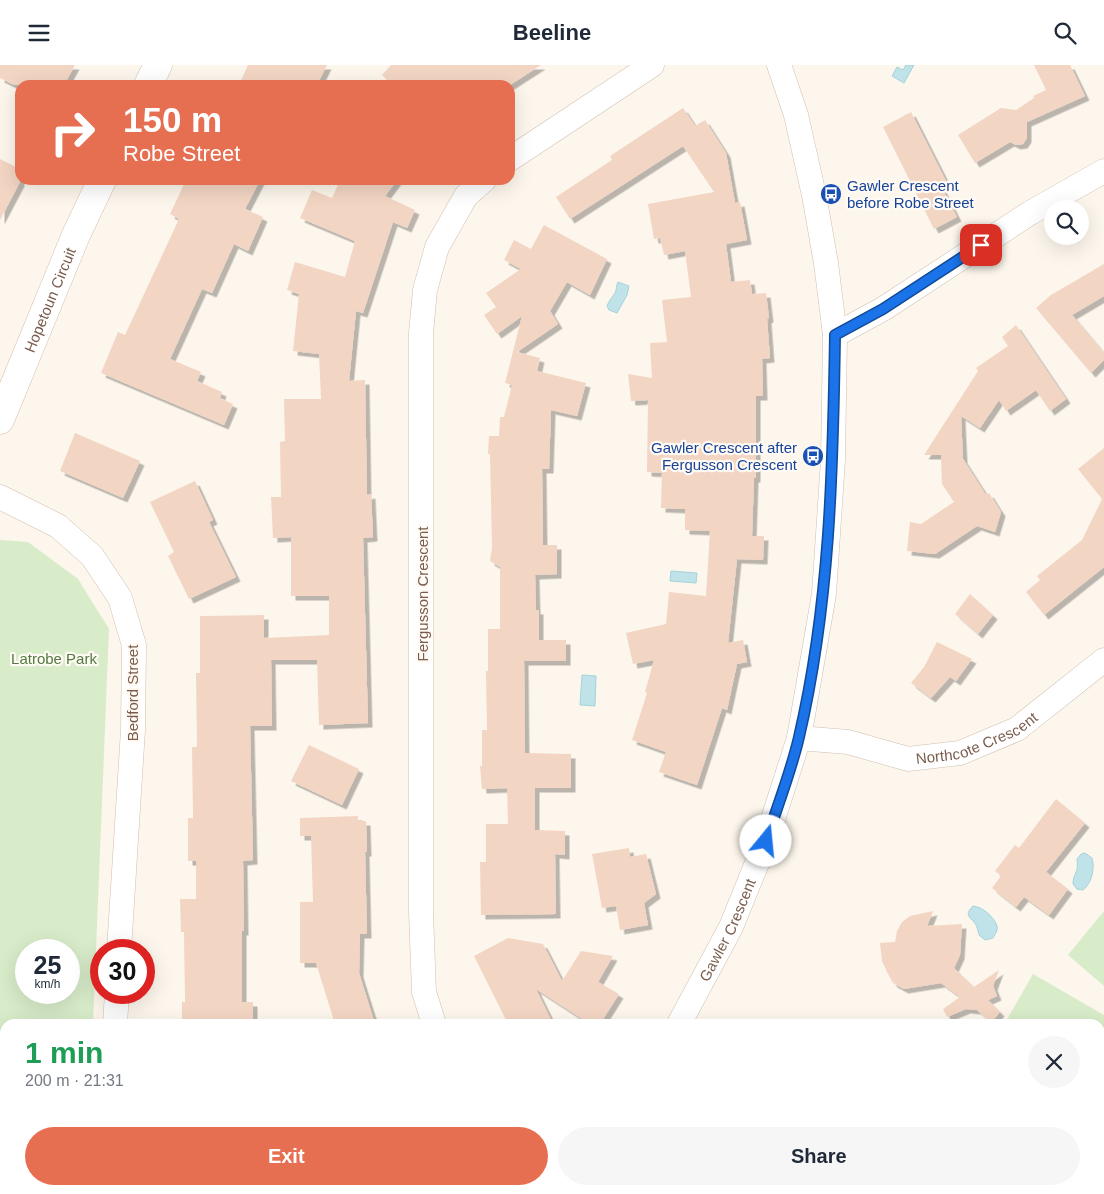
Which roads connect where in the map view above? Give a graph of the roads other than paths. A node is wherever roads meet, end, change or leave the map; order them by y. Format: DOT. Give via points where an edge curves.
graph roads {
  1 [pos="158,65"];
  2 [pos="652,65"];
  3 [pos="779,65"];
  4 [pos="150,80"];
  5 [pos="515,156"];
  6 [pos="1104,171"];
  7 [pos="100,185"];
  8 [pos="478,185"];
  9 [pos="835,335"];
  10 [pos="0,421"];
  11 [pos="0,497"];
  12 [pos="1104,660"];
  13 [pos="799,738"];
  14 [pos="120,939"];
  15 [pos="116,1004"];
  16 [pos="115,1019"];
  17 [pos="432,1019"];
  18 [pos="682,1019"];
  1 -- 4 [label="main road"];
  2 -- 5 [label="street"];
  3 -- 9 [label="street, Gawler Crescent" via="796,115 814,195"];
  6 -- 9 [label="street" via="1030,213 883,309"];
  7 -- 10 [label="main road, Hopetoun Circuit"];
  8 -- 17 [label="street, Fergusson Crescent" via="466,196 437,247 425,289 421,333 422,912 424,992"];
  9 -- 13 [label="street, Gawler Crescent" via="833,460 824,594"];
  11 -- 14 [label="street, Bedford Street" via="58,526 92,556 120,597 134,645 133,730"];
  12 -- 13 [label="street, Northcote Crescent" via="1017,729 960,753 908,759 848,741"];
  13 -- 18 [label="street, Gawler Crescent" via="766,841 730,927"];
  15 -- 16 [label="street"];
}
